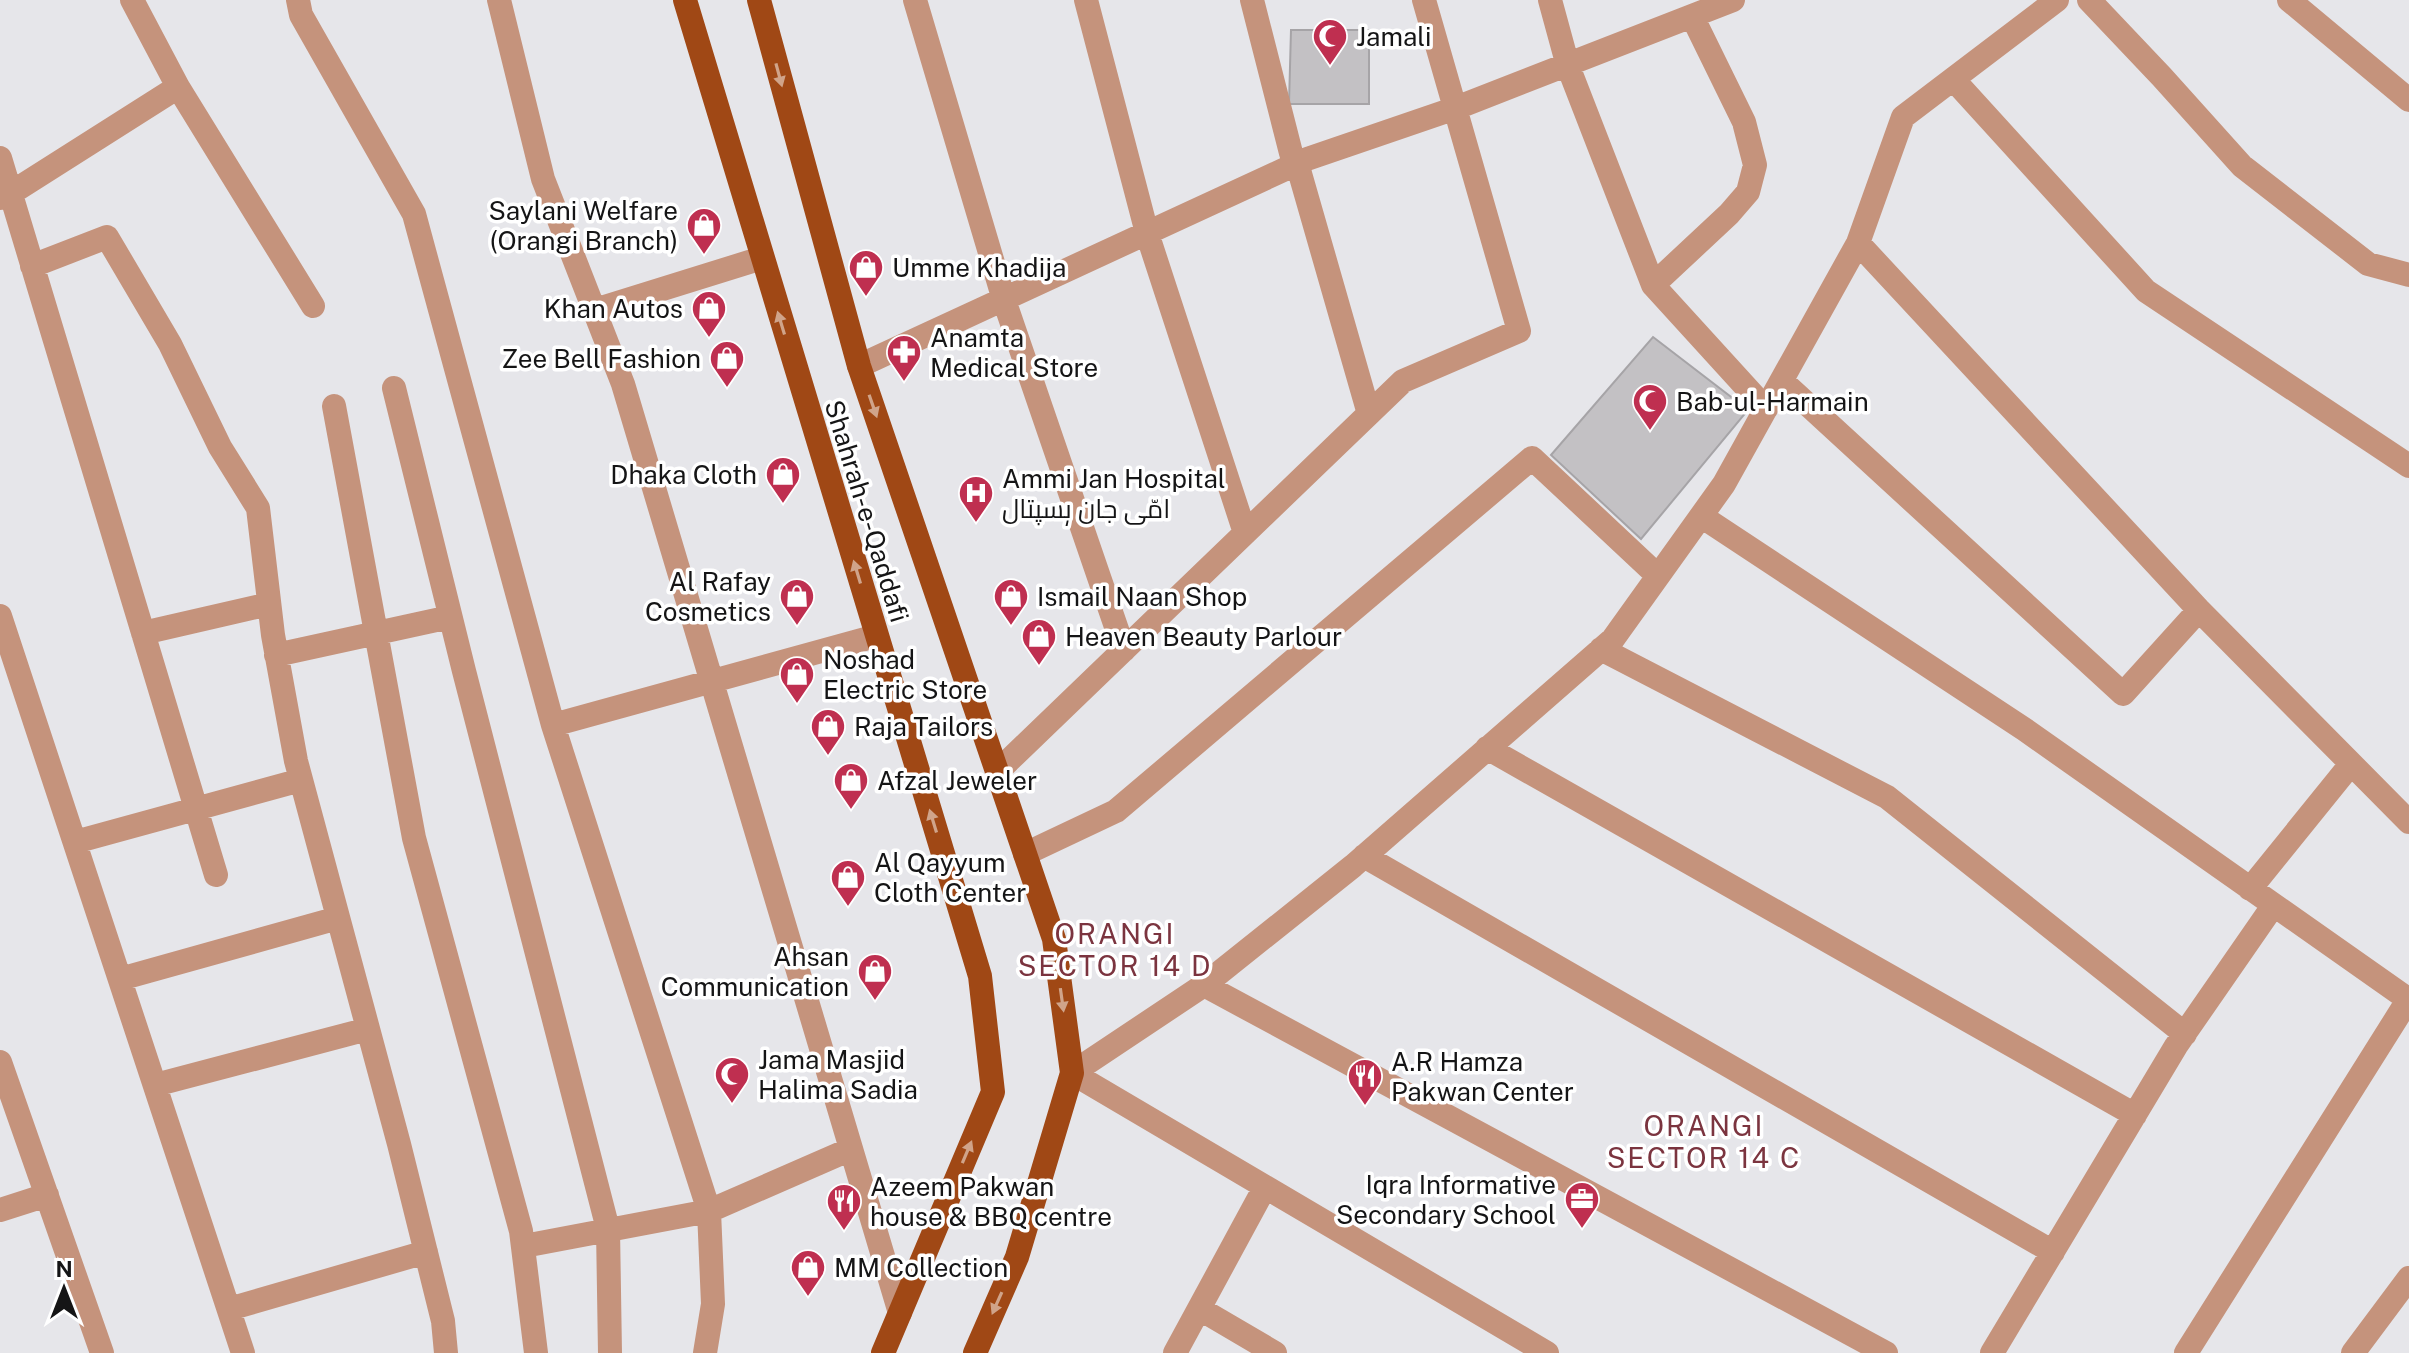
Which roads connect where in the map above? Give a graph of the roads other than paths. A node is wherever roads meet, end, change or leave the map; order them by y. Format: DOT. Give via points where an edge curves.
graph roads {
  1 [pos="132,0"];
  2 [pos="298,0"];
  3 [pos="499,0"];
  4 [pos="685,0"];
  5 [pos="759,0"];
  6 [pos="915,0"];
  7 [pos="1086,0"];
  8 [pos="1252,0"];
  9 [pos="1424,0"];
  10 [pos="1550,0"];
  11 [pos="1733,0"];
  12 [pos="2057,0"];
  13 [pos="2089,0"];
  14 [pos="2289,0"];
  15 [pos="1692,16"];
  16 [pos="1568,66"];
  17 [pos="1953,79"];
  18 [pos="178,87"];
  19 [pos="2409,100"];
  20 [pos="1456,108"];
  21 [pos="0,158"];
  22 [pos="1297,163"];
  23 [pos="5,196"];
  24 [pos="1147,233"];
  25 [pos="1858,243"];
  26 [pos="762,258"];
  27 [pos="32,266"];
  28 [pos="2409,275"];
  29 [pos="1653,285"];
  30 [pos="1004,300"];
  31 [pos="313,306"];
  32 [pos="595,310"];
  33 [pos="859,366"];
  34 [pos="1782,381"];
  35 [pos="394,388"];
  36 [pos="334,406"];
  37 [pos="1766,409"];
  38 [pos="1369,414"];
  39 [pos="2409,466"];
  40 [pos="1701,516"];
  41 [pos="1245,533"];
  42 [pos="1658,576"];
  43 [pos="269,604"];
  44 [pos="2199,610"];
  45 [pos="0,616"];
  46 [pos="450,617"];
  47 [pos="143,633"];
  48 [pos="376,633"];
  49 [pos="876,636"];
  50 [pos="1601,649"];
  51 [pos="1124,650"];
  52 [pos="276,655"];
  53 [pos="711,681"];
  54 [pos="553,725"];
  55 [pos="1487,748"];
  56 [pos="2351,764"];
  57 [pos="997,772"];
  58 [pos="301,780"];
  59 [pos="196,809"];
  60 [pos="2409,822"];
  61 [pos="75,842"];
  62 [pos="1025,854"];
  63 [pos="1364,856"];
  64 [pos="216,875"];
  65 [pos="2250,889"];
  66 [pos="2273,906"];
  67 [pos="338,918"];
  68 [pos="120,979"];
  69 [pos="1204,985"];
  70 [pos="2409,1000"];
  71 [pos="368,1029"];
  72 [pos="2185,1034"];
  73 [pos="0,1062"];
  74 [pos="1072,1073"];
  75 [pos="155,1085"];
  76 [pos="2135,1115"];
  77 [pos="851,1149"];
  78 [pos="1265,1187"];
  79 [pos="47,1195"];
  80 [pos="0,1210"];
  81 [pos="709,1211"];
  82 [pos="608,1229"];
  83 [pos="524,1246"];
  84 [pos="426,1252"];
  85 [pos="2053,1252"];
  86 [pos="2409,1278"];
  87 [pos="229,1309"];
  88 [pos="1200,1309"];
  89 [pos="900,1313"];
  90 [pos="102,1353"];
  91 [pos="243,1353"];
  92 [pos="446,1353"];
  93 [pos="536,1353"];
  94 [pos="610,1353"];
  95 [pos="705,1353"];
  96 [pos="883,1353"];
  97 [pos="975,1353"];
  98 [pos="1175,1353"];
  99 [pos="1275,1353"];
  100 [pos="1547,1353"];
  101 [pos="1886,1353"];
  102 [pos="1992,1353"];
  103 [pos="2186,1353"];
  104 [pos="2353,1353"];
  1 -- 18 [label="street"];
  2 -- 54 [label="street" via="301,15 414,214"];
  3 -- 32 [label="street" via="543,179"];
  4 -- 26 [label="main road, Shahrah-e-Qaddafi"];
  5 -- 33 [label="main road, Shahrah-e-Qaddafi, one-way"];
  6 -- 30 [label="street"];
  7 -- 24 [label="street"];
  8 -- 22 [label="street"];
  9 -- 20 [label="street"];
  10 -- 16 [label="street"];
  11 -- 15 [label="street"];
  12 -- 17 [label="street"];
  13 -- 28 [label="street" via="2242,166 2368,264"];
  14 -- 19 [label="street"];
  15 -- 16 [label="street"];
  15 -- 29 [label="street" via="1744,122 1755,165 1748,192"];
  16 -- 20 [label="street"];
  16 -- 29 [label="street"];
  17 -- 25 [label="street" via="1903,117"];
  17 -- 39 [label="street" via="2146,291"];
  18 -- 23 [label="street"];
  18 -- 31 [label="street"];
  20 -- 22 [label="street"];
  20 -- 38 [label="street" via="1519,331 1403,381"];
  21 -- 23 [label="street"];
  22 -- 24 [label="street"];
  22 -- 38 [label="street"];
  23 -- 27 [label="street"];
  24 -- 30 [label="street"];
  24 -- 41 [label="street"];
  25 -- 34 [label="street"];
  25 -- 44 [label="street"];
  26 -- 32 [label="street"];
  49 -- 26 [label="main road, Shahrah-e-Qaddafi, one-way"];
  27 -- 43 [label="street" via="107,237 258,508"];
  27 -- 47 [label="street"];
  29 -- 37 [label="street"];
  30 -- 33 [label="street"];
  30 -- 51 [label="street"];
  32 -- 53 [label="street" via="623,384"];
  33 -- 57 [label="main road, Shahrah-e-Qaddafi, one-way"];
  34 -- 37 [label="street"];
  34 -- 44 [label="street" via="2123,694"];
  35 -- 46 [label="street"];
  36 -- 48 [label="street"];
  37 -- 40 [label="street"];
  38 -- 41 [label="street"];
  40 -- 42 [label="street"];
  40 -- 65 [label="street" via="2024,729"];
  41 -- 51 [label="street"];
  42 -- 50 [label="street"];
  42 -- 62 [label="street" via="1532,458 1116,811"];
  43 -- 47 [label="street"];
  43 -- 52 [label="street"];
  44 -- 56 [label="street"];
  45 -- 61 [label="street"];
  46 -- 48 [label="street"];
  46 -- 82 [label="street"];
  47 -- 59 [label="street"];
  48 -- 52 [label="street"];
  48 -- 83 [label="street" via="414,838"];
  49 -- 53 [label="street"];
  89 -- 49 [label="main road, Shahrah-e-Qaddafi, one-way" via="993,1092 980,976"];
  50 -- 55 [label="street"];
  50 -- 72 [label="street" via="1887,797"];
  51 -- 57 [label="street"];
  52 -- 58 [label="street"];
  53 -- 54 [label="street"];
  53 -- 77 [label="street"];
  54 -- 81 [label="street"];
  55 -- 63 [label="street"];
  55 -- 76 [label="street"];
  56 -- 60 [label="street"];
  56 -- 65 [label="street"];
  57 -- 62 [label="main road, Shahrah-e-Qaddafi"];
  58 -- 59 [label="street"];
  58 -- 67 [label="street"];
  59 -- 61 [label="street"];
  59 -- 64 [label="street"];
  61 -- 68 [label="street"];
  62 -- 74 [label="main road, Shahrah-e-Qaddafi, one-way" via="1054,939"];
  63 -- 69 [label="street"];
  63 -- 85 [label="street"];
  65 -- 66 [label="street"];
  66 -- 70 [label="street"];
  66 -- 72 [label="street"];
  67 -- 68 [label="street"];
  67 -- 71 [label="street"];
  68 -- 75 [label="street"];
  69 -- 74 [label="street"];
  69 -- 101 [label="street"];
  70 -- 103 [label="street"];
  71 -- 75 [label="street"];
  71 -- 84 [label="street"];
  72 -- 76 [label="street"];
  73 -- 79 [label="street"];
  74 -- 78 [label="street"];
  74 -- 97 [label="main road, Shahrah-e-Qaddafi, one-way" via="1017,1257"];
  75 -- 87 [label="street"];
  76 -- 85 [label="street"];
  77 -- 81 [label="street"];
  77 -- 89 [label="street"];
  78 -- 88 [label="street"];
  78 -- 100 [label="street"];
  79 -- 80 [label="street"];
  79 -- 90 [label="street"];
  81 -- 82 [label="street"];
  81 -- 95 [label="street" via="713,1304"];
  82 -- 83 [label="street"];
  82 -- 94 [label="street"];
  83 -- 93 [label="street"];
  84 -- 87 [label="street"];
  84 -- 92 [label="street"];
  85 -- 102 [label="street"];
  86 -- 104 [label="street"];
  87 -- 91 [label="street"];
  88 -- 98 [label="street"];
  88 -- 99 [label="street"];
  89 -- 96 [label="main road, Shahrah-e-Qaddafi"];
}
